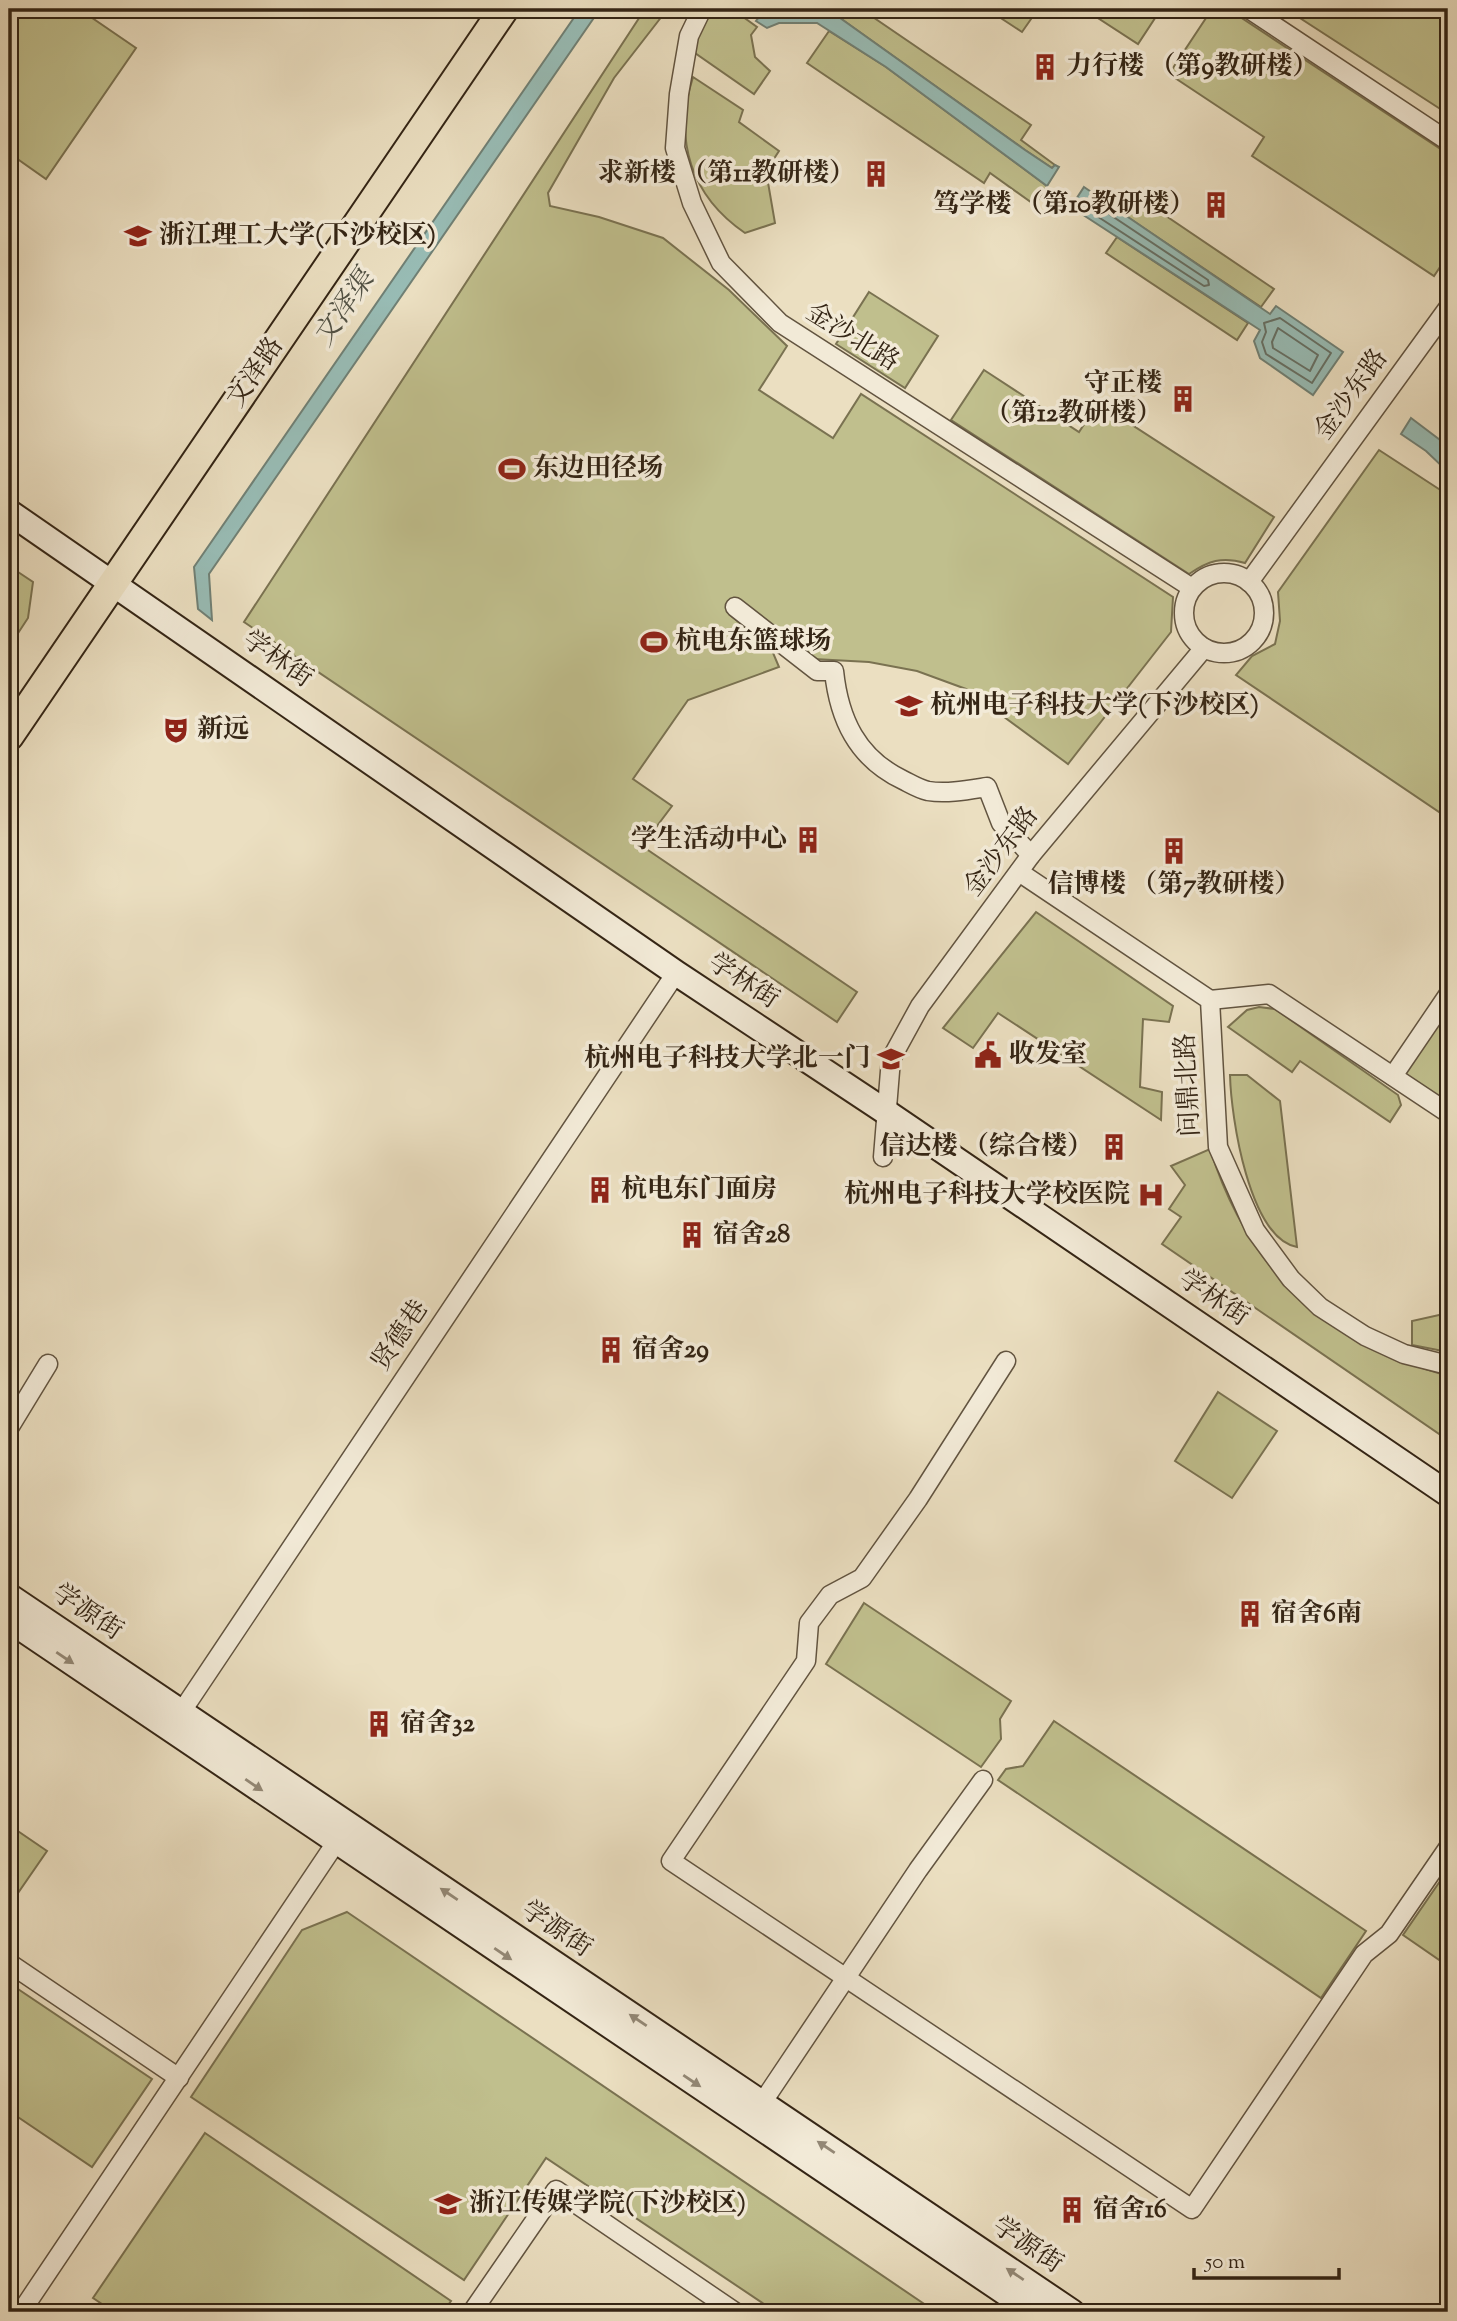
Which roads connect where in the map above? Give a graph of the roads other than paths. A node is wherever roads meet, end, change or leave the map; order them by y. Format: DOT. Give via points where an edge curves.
graph roads {
  1 [pos="504,9"];
  2 [pos="702,9"];
  3 [pos="1249,9"];
  4 [pos="1448,141"];
  5 [pos="1448,308"];
  6 [pos="9,512"];
  7 [pos="1249,582"];
  8 [pos="113,583"];
  9 [pos="1192,588"];
  10 [pos="735,607"];
  11 [pos="1204,648"];
  12 [pos="9,736"];
  13 [pos="1031,856"];
  14 [pos="1019,872"];
  15 [pos="676,973"];
  16 [pos="1448,995"];
  17 [pos="1210,1000"];
  18 [pos="1393,1076"];
  19 [pos="886,1112"];
  20 [pos="1448,1112"];
  21 [pos="883,1157"];
  22 [pos="1006,1361"];
  23 [pos="48,1364"];
  24 [pos="1448,1365"];
  25 [pos="9,1428"];
  26 [pos="1448,1494"];
  27 [pos="9,1595"];
  28 [pos="9,1620"];
  29 [pos="175,1721"];
  30 [pos="983,1780"];
  31 [pos="337,1842"];
  32 [pos="1448,1848"];
  33 [pos="9,1963"];
  34 [pos="848,1977"];
  35 [pos="179,2078"];
  36 [pos="756,2112"];
  37 [pos="21,2312"];
  38 [pos="472,2312"];
  39 [pos="735,2312"];
  40 [pos="1034,2312"];
  41 [pos="1072,2312"];
  1 -- 8 [label="main road, 文泽路"];
  2 -- 9 [label="street, 金沙北路" via="689,36 675,148 692,203 721,263 780,323"];
  3 -- 4 [label="street"];
  5 -- 7 [label="street, 金沙东路"];
  6 -- 8 [label="main road, 学林街"];
  7 -- 9 [label="street" via="1216,573"];
  7 -- 11 [label="street" via="1264,608 1260,633 1252,643 1229,653"];
  8 -- 12 [label="main road, 文泽路"];
  8 -- 15 [label="main road, 学林街"];
  9 -- 11 [label="street" via="1184,614 1187,628"];
  10 -- 13 [label="street" via="817,671 834,671 843,720 869,756 892,775 926,791 987,787 1001,823"];
  11 -- 13 [label="street, 金沙东路"];
  13 -- 14 [label="street, 金沙东路"];
  14 -- 17 [label="street, 问鼎北路"];
  14 -- 19 [label="street, 金沙东路" via="915,1017 891,1059"];
  15 -- 19 [label="main road, 学林街"];
  15 -- 29 [label="street, 贤德巷"];
  16 -- 18 [label="street"];
  17 -- 18 [label="street" via="1269,994"];
  17 -- 24 [label="street, 问鼎北路" via="1218,1147 1255,1230 1291,1279 1320,1307 1365,1336"];
  18 -- 20 [label="street"];
  19 -- 21 [label="street, 金沙东路"];
  19 -- 26 [label="main road, 学林街"];
  22 -- 34 [label="street" via="862,1578 830,1595 809,1623 806,1661 671,1861"];
  23 -- 25 [label="street"];
  27 -- 29 [label="main road, 学源街"];
  28 -- 29 [label="main road, 学源街, one-way"];
  29 -- 31 [label="main road, 学源街, one-way"];
  36 -- 29 [label="main road, 学源街, one-way"];
  30 -- 34 [label="street"];
  31 -- 35 [label="street"];
  31 -- 36 [label="main road, 学源街, one-way"];
  32 -- 34 [label="street" via="1389,1934 1364,1954 1192,2209"];
  33 -- 35 [label="street"];
  34 -- 36 [label="street"];
  35 -- 37 [label="street"];
  36 -- 40 [label="main road, 学源街"];
  41 -- 36 [label="main road, 学源街, one-way"];
  38 -- 39 [label="street" via="556,2190"];
}
